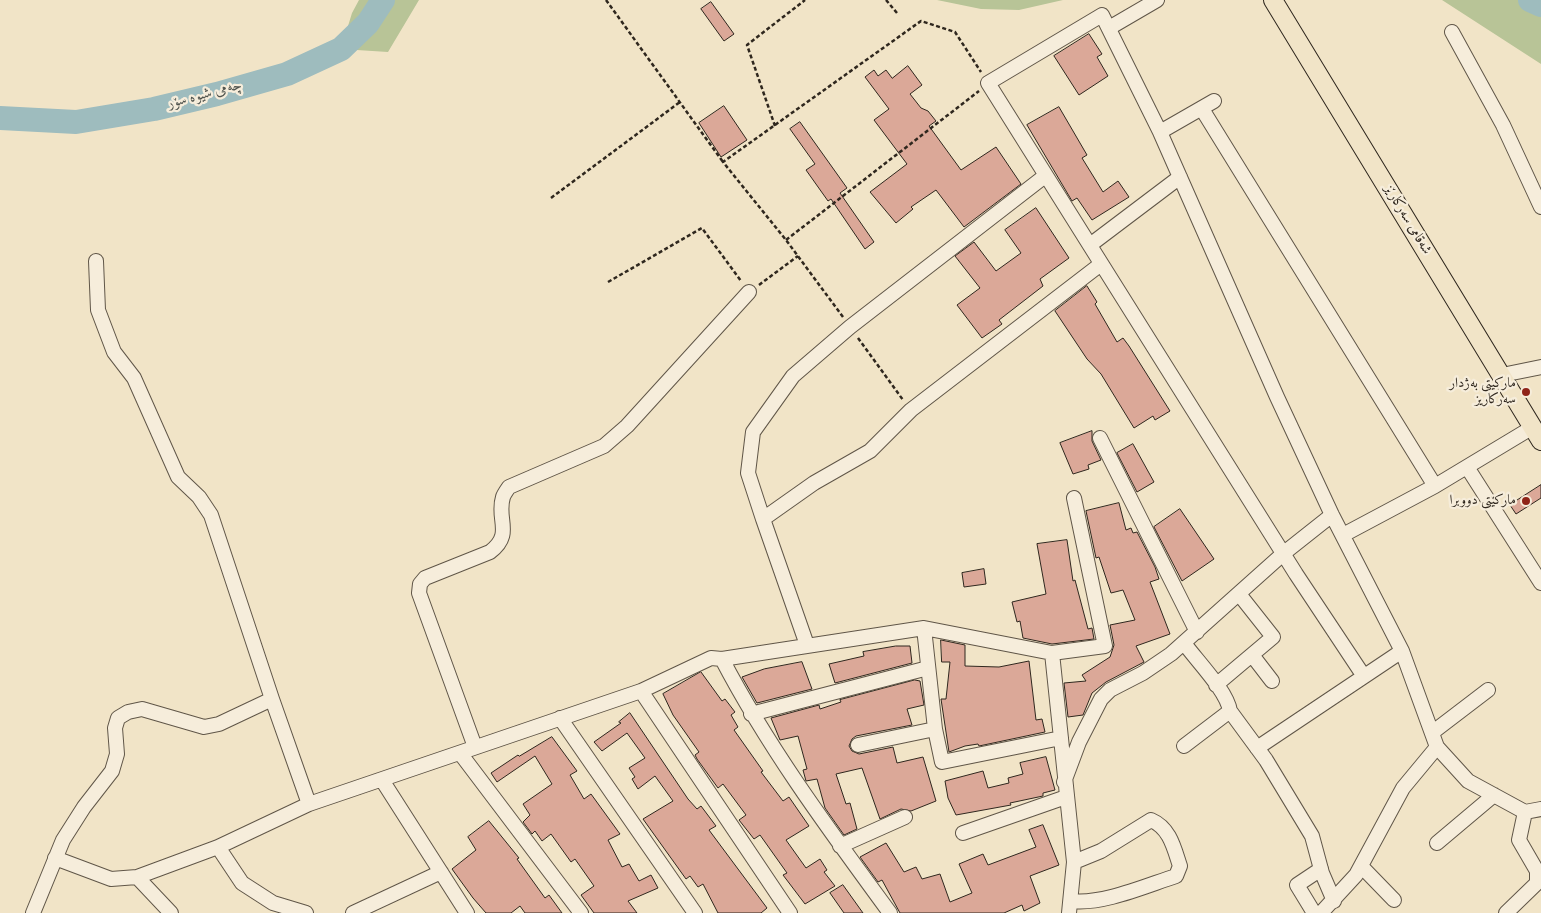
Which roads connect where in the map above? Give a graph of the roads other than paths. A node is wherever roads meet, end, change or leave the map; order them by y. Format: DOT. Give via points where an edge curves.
graph roads {
  1 [pos="1157,0"];
  2 [pos="1273,0"];
  3 [pos="1109,28"];
  4 [pos="1452,32"];
  5 [pos="1160,132"];
  6 [pos="1045,176"];
  7 [pos="1180,177"];
  8 [pos="1541,207"];
  9 [pos="1090,245"];
  10 [pos="96,261"];
  11 [pos="1101,264"];
  12 [pos="749,292"];
  13 [pos="1541,367"];
  14 [pos="1502,375"];
  15 [pos="1537,434"];
  16 [pos="1100,438"];
  17 [pos="1466,467"];
  18 [pos="1435,486"];
  19 [pos="1074,498"];
  20 [pos="1332,515"];
  21 [pos="763,519"];
  22 [pos="1343,535"];
  23 [pos="1284,554"];
  24 [pos="1541,583"];
  25 [pos="1239,594"];
  26 [pos="924,628"];
  27 [pos="1197,632"];
  28 [pos="1184,644"];
  29 [pos="807,645"];
  30 [pos="1402,651"];
  31 [pos="1052,653"];
  32 [pos="1252,655"];
  33 [pos="722,659"];
  34 [pos="928,668"];
  35 [pos="1363,675"];
  36 [pos="1272,681"];
  37 [pos="1216,686"];
  38 [pos="1488,690"];
  39 [pos="641,691"];
  40 [pos="272,699"];
  41 [pos="1230,712"];
  42 [pos="751,714"];
  43 [pos="560,718"];
  44 [pos="936,729"];
  45 [pos="1433,732"];
  46 [pos="1061,738"];
  47 [pos="858,745"];
  48 [pos="1184,746"];
  49 [pos="474,747"];
  50 [pos="1437,747"];
  51 [pos="1257,748"];
  52 [pos="460,753"];
  53 [pos="382,780"];
  54 [pos="1064,782"];
  55 [pos="1494,795"];
  56 [pos="1066,797"];
  57 [pos="310,804"];
  58 [pos="1541,809"];
  59 [pos="1525,812"];
  60 [pos="905,817"];
  61 [pos="964,833"];
  62 [pos="1438,843"];
  63 [pos="840,846"];
  64 [pos="218,847"];
  65 [pos="55,858"];
  66 [pos="1074,862"];
  67 [pos="1362,867"];
  68 [pos="1321,869"];
  69 [pos="441,872"];
  70 [pos="137,877"];
  71 [pos="1394,900"];
  72 [pos="1334,901"];
  73 [pos="1070,907"];
  74 [pos="33,913"];
  75 [pos="171,913"];
  76 [pos="306,913"];
  77 [pos="353,913"];
  78 [pos="467,913"];
  79 [pos="580,913"];
  80 [pos="695,913"];
  81 [pos="790,913"];
  82 [pos="890,913"];
  83 [pos="1314,913"];
  84 [pos="1321,913"];
  85 [pos="1506,913"];
  1 -- 3 [label="street"];
  2 -- 14 [label="main road, شەقامی سەرکارێز"];
  3 -- 5 [label="street"];
  3 -- 6 [label="street" via="1102,14 988,84"];
  4 -- 8 [label="street" via="1503,125"];
  5 -- 7 [label="street"];
  5 -- 18 [label="street" via="1208,105"];
  6 -- 9 [label="street"];
  6 -- 21 [label="street" via="850,327 793,376 753,432 748,473"];
  7 -- 9 [label="street"];
  7 -- 20 [label="street"];
  9 -- 11 [label="street"];
  10 -- 40 [label="street" via="98,310 114,352 134,378 178,477 199,497 211,515"];
  11 -- 21 [label="street" via="911,410 870,451 814,483"];
  11 -- 23 [label="street"];
  12 -- 49 [label="street" via="628,426 604,446 509,487 502,497 503,537 496,547 425,578 420,584 419,593"];
  13 -- 14 [label="street"];
  14 -- 15 [label="main road, شەقامی سەرکارێز"];
  15 -- 17 [label="street"];
  16 -- 27 [label="street"];
  17 -- 18 [label="street"];
  17 -- 24 [label="street"];
  18 -- 22 [label="street"];
  19 -- 31 [label="street" via="1104,646"];
  20 -- 22 [label="street"];
  20 -- 23 [label="street"];
  21 -- 29 [label="street"];
  22 -- 30 [label="street"];
  23 -- 25 [label="street"];
  23 -- 35 [label="street"];
  25 -- 27 [label="street"];
  25 -- 32 [label="street" via="1273,637"];
  26 -- 29 [label="street"];
  26 -- 31 [label="street"];
  26 -- 34 [label="street"];
  27 -- 28 [label="street"];
  28 -- 37 [label="street"];
  28 -- 54 [label="street" via="1100,699"];
  29 -- 33 [label="street"];
  30 -- 35 [label="street"];
  30 -- 45 [label="street"];
  31 -- 46 [label="street"];
  32 -- 36 [label="street"];
  32 -- 37 [label="street"];
  33 -- 39 [label="street" via="711,658"];
  33 -- 42 [label="street"];
  34 -- 42 [label="street"];
  34 -- 44 [label="street"];
  35 -- 51 [label="street"];
  37 -- 41 [label="street"];
  38 -- 45 [label="street"];
  39 -- 43 [label="street"];
  39 -- 81 [label="street"];
  40 -- 57 [label="street"];
  40 -- 65 [label="street" via="219,724 204,727 142,709 118,718 115,728 117,754 112,771 84,806"];
  41 -- 48 [label="street"];
  41 -- 51 [label="street"];
  42 -- 63 [label="street"];
  43 -- 49 [label="street"];
  43 -- 80 [label="street"];
  44 -- 46 [label="street" via="942,762"];
  44 -- 47 [label="street"];
  45 -- 50 [label="street"];
  46 -- 54 [label="street"];
  49 -- 52 [label="street"];
  50 -- 55 [label="street" via="1468,781"];
  50 -- 67 [label="street" via="1403,788"];
  51 -- 68 [label="street" via="1312,836"];
  52 -- 53 [label="street"];
  52 -- 79 [label="street"];
  53 -- 57 [label="street"];
  53 -- 69 [label="street"];
  54 -- 56 [label="street"];
  55 -- 59 [label="street"];
  55 -- 62 [label="street"];
  56 -- 61 [label="street"];
  56 -- 66 [label="street"];
  57 -- 64 [label="street"];
  58 -- 59 [label="street"];
  59 -- 85 [label="street" via="1519,840 1537,871 1537,883"];
  60 -- 63 [label="street"];
  63 -- 82 [label="street"];
  64 -- 70 [label="street"];
  64 -- 76 [label="street" via="242,883 273,903"];
  65 -- 70 [label="street" via="111,878"];
  65 -- 74 [label="street"];
  66 -- 73 [label="street"];
  66 -- 73 [label="street" via="1101,851 1151,820 1159,823 1168,836 1180,866 1176,876"];
  67 -- 71 [label="street"];
  67 -- 72 [label="street"];
  68 -- 72 [label="street"];
  68 -- 83 [label="street" via="1297,885"];
  69 -- 77 [label="street"];
  69 -- 78 [label="street"];
  70 -- 75 [label="street"];
  72 -- 84 [label="street"];
}
